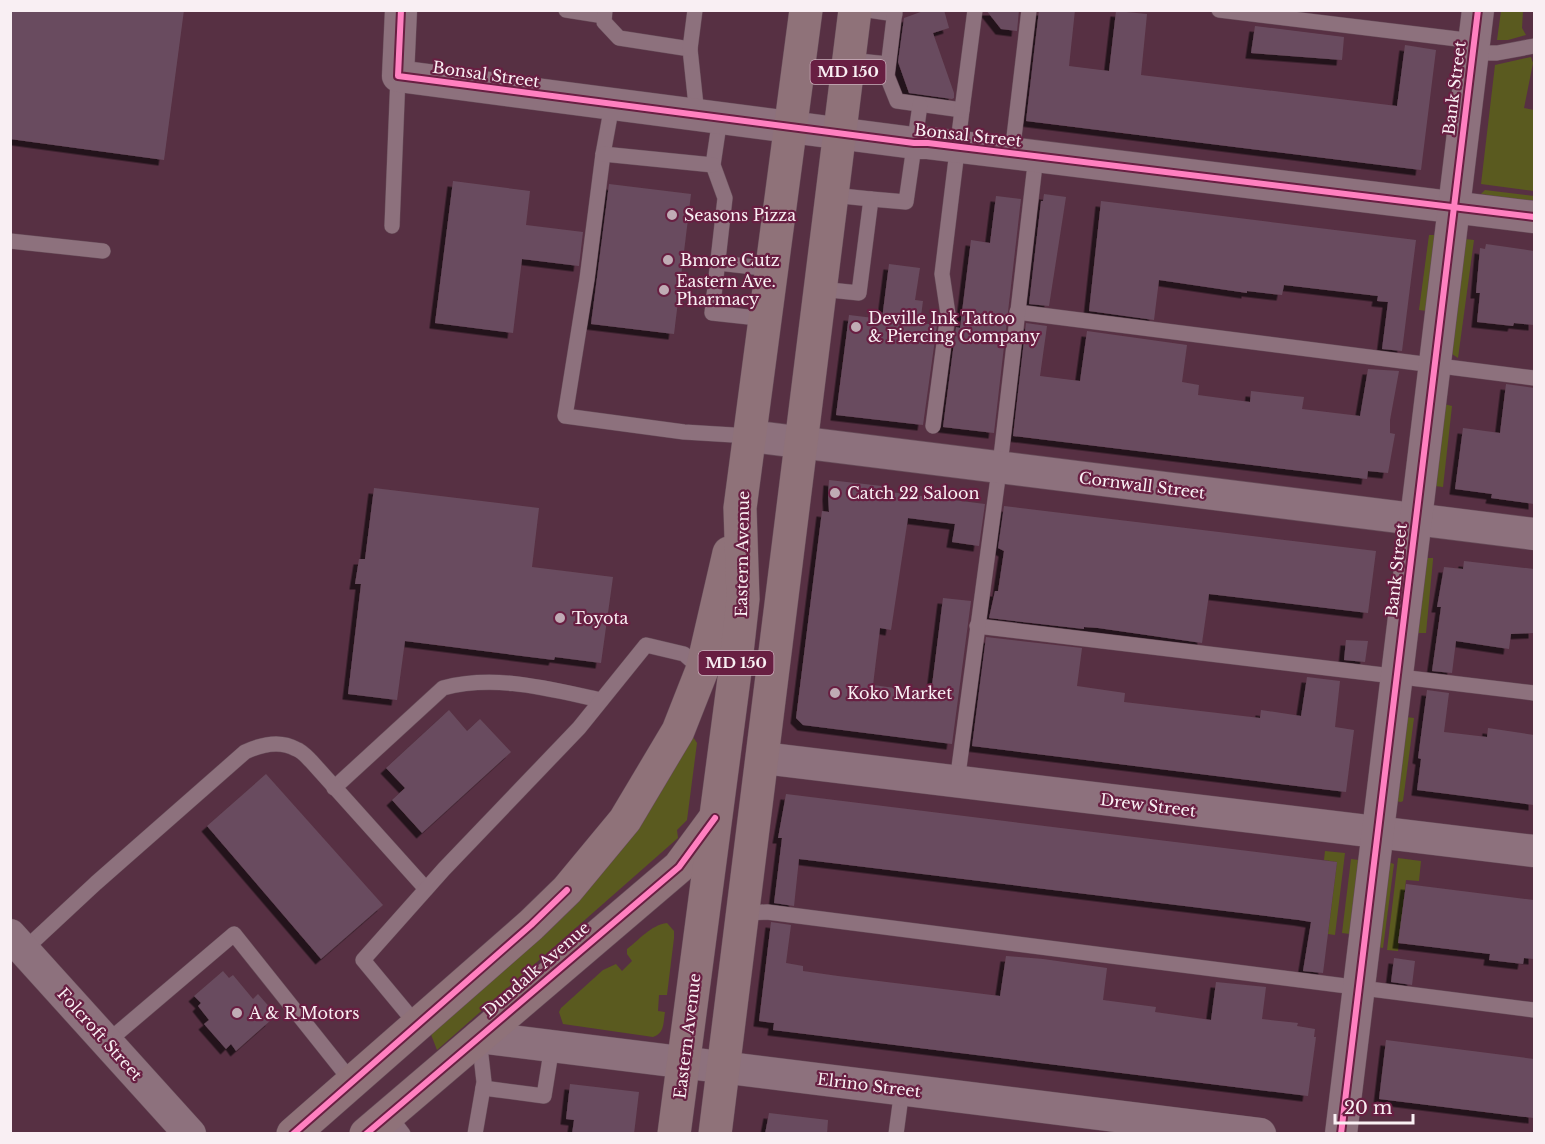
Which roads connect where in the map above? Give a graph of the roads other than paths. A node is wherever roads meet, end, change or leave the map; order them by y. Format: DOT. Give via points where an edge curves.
graph roads {
  1 [pos="401,10"];
  2 [pos="566,10"];
  3 [pos="695,10"];
  4 [pos="806,10"];
  5 [pos="855,10"];
  6 [pos="868,10"];
  7 [pos="975,10"];
  8 [pos="1029,10"];
  9 [pos="1219,10"];
  10 [pos="1478,10"];
  11 [pos="895,12"];
  12 [pos="605,13"];
  13 [pos="1534,46"];
  14 [pos="1473,47"];
  15 [pos="690,50"];
  16 [pos="849,60"];
  17 [pos="888,64"];
  18 [pos="398,76"];
  19 [pos="612,105"];
  20 [pos="920,105"];
  21 [pos="962,110"];
  22 [pos="708,117"];
  23 [pos="791,127"];
  24 [pos="840,133"];
  25 [pos="914,143"];
  26 [pos="957,147"];
  27 [pos="603,154"];
  28 [pos="1024,155"];
  29 [pos="713,165"];
  30 [pos="832,195"];
  31 [pos="871,199"];
  32 [pos="1454,208"];
  33 [pos="1534,217"];
  34 [pos="392,226"];
  35 [pos="10,241"];
  36 [pos="103,251"];
  37 [pos="718,263"];
  38 [pos="772,269"];
  39 [pos="820,289"];
  40 [pos="1017,312"];
  41 [pos="766,319"];
  42 [pos="1435,365"];
  43 [pos="1534,378"];
  44 [pos="933,426"];
  45 [pos="750,436"];
  46 [pos="801,442"];
  47 [pos="999,468"];
  48 [pos="740,507"];
  49 [pos="1416,520"];
  50 [pos="1534,534"];
  51 [pos="977,626"];
  52 [pos="702,670"];
  53 [pos="1398,677"];
  54 [pos="1534,693"];
  55 [pos="601,700"];
  56 [pos="762,758"];
  57 [pos="957,782"];
  58 [pos="334,788"];
  59 [pos="716,818"];
  60 [pos="1378,833"];
  61 [pos="1534,851"];
  62 [pos="426,889"];
  63 [pos="743,913"];
  64 [pos="17,942"];
  65 [pos="1359,989"];
  66 [pos="1534,1010"];
  67 [pos="417,1025"];
  68 [pos="479,1037"];
  69 [pos="107,1042"];
  70 [pos="552,1046"];
  71 [pos="683,1061"];
  72 [pos="723,1066"];
  73 [pos="352,1082"];
  74 [pos="418,1088"];
  75 [pos="483,1088"];
  76 [pos="902,1089"];
  77 [pos="386,1127"];
  78 [pos="190,1134"];
  79 [pos="293,1134"];
  80 [pos="475,1134"];
  81 [pos="674,1134"];
  82 [pos="715,1134"];
  83 [pos="896,1134"];
  84 [pos="1260,1134"];
  85 [pos="1341,1134"];
  1 -- 18 [label="street"];
  2 -- 12 [label="lane"];
  3 -- 15 [label="lane"];
  4 -- 23 [label="main road, Eastern Avenue / MD 150"];
  5 -- 16 [label="main road, MD 150"];
  6 -- 11 [label="lane"];
  7 -- 21 [label="lane"];
  8 -- 28 [label="lane"];
  9 -- 14 [label="lane"];
  10 -- 14 [label="street, Bank Street"];
  11 -- 17 [label="lane"];
  12 -- 15 [label="lane" via="604,22 619,38"];
  13 -- 14 [label="lane" via="1497,53"];
  14 -- 32 [label="street, Bank Street"];
  15 -- 22 [label="lane"];
  16 -- 17 [label="lane"];
  16 -- 24 [label="main road, MD 150"];
  17 -- 20 [label="lane" via="887,76 897,101"];
  18 -- 19 [label="street, Bonsal Street"];
  18 -- 34 [label="lane"];
  19 -- 22 [label="street, Bonsal Street"];
  19 -- 27 [label="lane"];
  20 -- 21 [label="lane"];
  20 -- 25 [label="lane"];
  21 -- 26 [label="lane"];
  22 -- 23 [label="street, Bonsal Street"];
  22 -- 29 [label="lane"];
  23 -- 24 [label="street, Bonsal Street"];
  23 -- 38 [label="main road, Eastern Avenue / MD 150"];
  24 -- 25 [label="street, Bonsal Street"];
  24 -- 30 [label="main road, MD 150"];
  25 -- 26 [label="street, Bonsal Street"];
  25 -- 31 [label="lane" via="906,202"];
  26 -- 28 [label="street, Bonsal Street"];
  26 -- 44 [label="lane" via="942,274 948,314"];
  27 -- 29 [label="lane"];
  27 -- 45 [label="lane" via="565,416 684,432"];
  28 -- 32 [label="street, Bonsal Street"];
  28 -- 40 [label="lane"];
  29 -- 37 [label="lane" via="726,198"];
  30 -- 31 [label="lane"];
  30 -- 39 [label="main road, MD 150"];
  31 -- 39 [label="lane" via="859,293"];
  32 -- 33 [label="street, Bonsal Street"];
  32 -- 42 [label="street, Bank Street"];
  35 -- 36 [label="lane"];
  37 -- 38 [label="lane"];
  37 -- 41 [label="lane" via="712,313"];
  38 -- 41 [label="main road, Eastern Avenue / MD 150"];
  39 -- 46 [label="main road, MD 150"];
  40 -- 42 [label="lane"];
  40 -- 47 [label="lane"];
  41 -- 45 [label="main road, Eastern Avenue / MD 150"];
  42 -- 43 [label="lane"];
  42 -- 49 [label="street, Bank Street"];
  45 -- 46 [label="street, Cornwall Street"];
  45 -- 48 [label="main road, Eastern Avenue / MD 150"];
  46 -- 47 [label="street, Cornwall Street"];
  46 -- 56 [label="main road, MD 150"];
  47 -- 49 [label="street, Cornwall Street"];
  47 -- 51 [label="lane"];
  48 -- 52 [label="main road"];
  48 -- 59 [label="main road, Eastern Avenue / MD 150" via="743,599"];
  49 -- 50 [label="street, Cornwall Street"];
  49 -- 53 [label="street, Bank Street"];
  51 -- 53 [label="lane"];
  51 -- 57 [label="lane"];
  52 -- 55 [label="lane" via="684,654 646,645"];
  52 -- 67 [label="main road" via="678,731 625,820 567,890"];
  53 -- 54 [label="lane"];
  53 -- 60 [label="street, Bank Street"];
  55 -- 58 [label="lane" via="523,684 482,682 443,688"];
  55 -- 62 [label="lane"];
  56 -- 57 [label="street, Drew Street"];
  56 -- 59 [label="main road, Dundalk Avenue"];
  56 -- 63 [label="main road, MD 150"];
  57 -- 60 [label="street, Drew Street"];
  58 -- 62 [label="lane"];
  58 -- 64 [label="lane" via="296,748 269,744 245,752 96,883"];
  59 -- 68 [label="main road, Dundalk Avenue" via="679,867"];
  59 -- 71 [label="main road, Eastern Avenue / MD 150"];
  60 -- 61 [label="street, Drew Street"];
  60 -- 65 [label="street, Bank Street"];
  62 -- 67 [label="lane" via="363,960"];
  63 -- 65 [label="lane" via="767,912"];
  63 -- 72 [label="main road, MD 150"];
  64 -- 69 [label="street, Folcroft Street"];
  65 -- 66 [label="lane"];
  65 -- 85 [label="street, Bank Street"];
  67 -- 73 [label="main road"];
  67 -- 74 [label="main road" via="424,1055"];
  68 -- 70 [label="street, Elrino Street"];
  68 -- 74 [label="main road, Dundalk Avenue"];
  68 -- 75 [label="lane"];
  69 -- 73 [label="lane" via="234,934"];
  69 -- 78 [label="street, Folcroft Street"];
  70 -- 71 [label="street, Elrino Street"];
  70 -- 75 [label="lane" via="544,1096"];
  71 -- 72 [label="street, Elrino Street"];
  71 -- 81 [label="main road, Eastern Avenue / MD 150"];
  72 -- 76 [label="street, Elrino Street"];
  72 -- 82 [label="main road, MD 150"];
  73 -- 79 [label="main road"];
  74 -- 77 [label="main road, Dundalk Avenue"];
  75 -- 80 [label="lane"];
  76 -- 83 [label="lane"];
  76 -- 84 [label="street, Elrino Street"];
}
